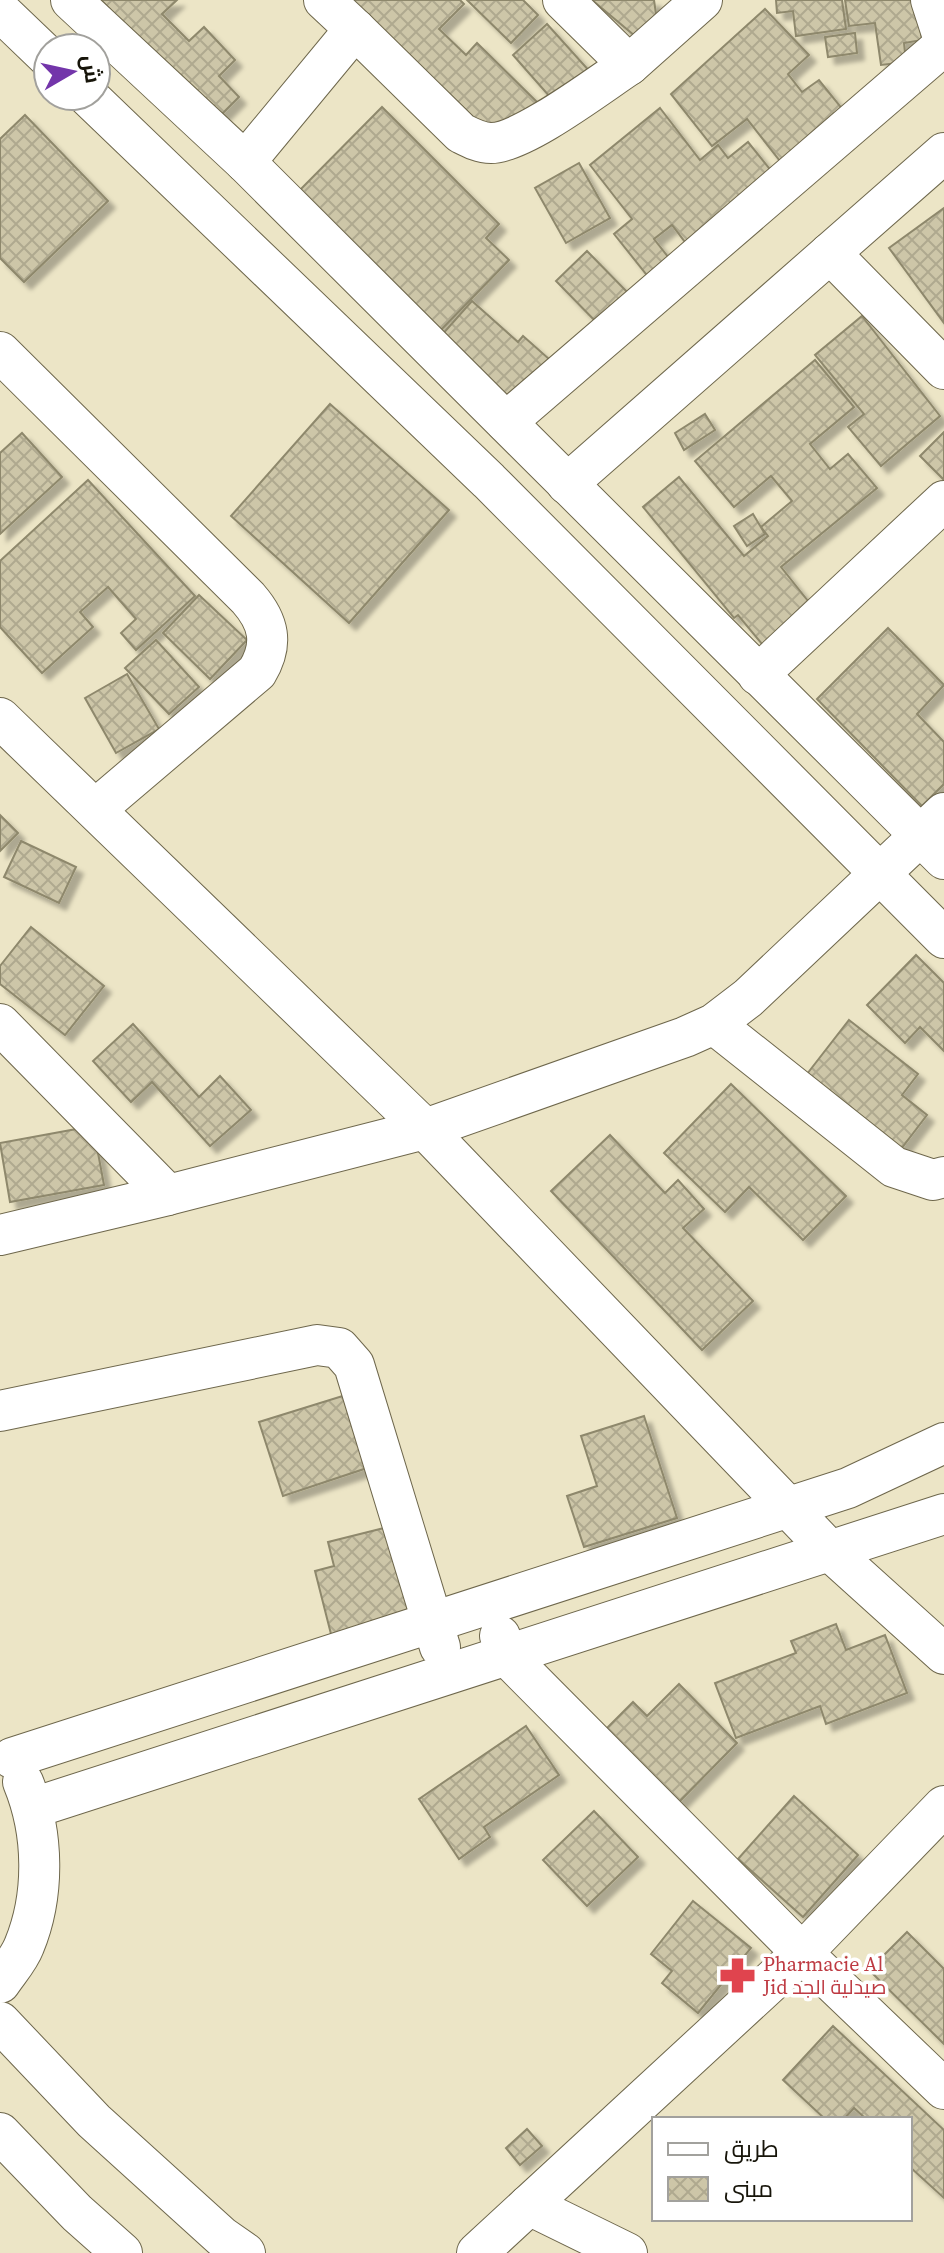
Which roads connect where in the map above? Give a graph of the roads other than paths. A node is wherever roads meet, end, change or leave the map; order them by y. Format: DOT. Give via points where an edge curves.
graph roads {
  1 [pos="71,0"];
  2 [pos="324,0"];
  3 [pos="563,0"];
  4 [pos="702,0"];
  5 [pos="931,0"];
  6 [pos="0,11"];
  7 [pos="355,29"];
  8 [pos="32,42"];
  9 [pos="944,43"];
  10 [pos="629,65"];
  11 [pos="105,112"];
  12 [pos="944,153"];
  13 [pos="245,162"];
  14 [pos="830,253"];
  15 [pos="0,352"];
  16 [pos="944,369"];
  17 [pos="517,434"];
  18 [pos="489,481"];
  19 [pos="567,484"];
  20 [pos="944,501"];
  21 [pos="758,675"];
  22 [pos="0,718"];
  23 [pos="97,808"];
  24 [pos="936,836"];
  25 [pos="881,874"];
  26 [pos="944,938"];
  27 [pos="0,1024"];
  28 [pos="714,1024"];
  29 [pos="425,1129"];
  30 [pos="944,1177"];
  31 [pos="168,1195"];
  32 [pos="0,1235"];
  33 [pos="0,1411"];
  34 [pos="944,1443"];
  35 [pos="787,1507"];
  36 [pos="944,1514"];
  37 [pos="831,1552"];
  38 [pos="490,1606"];
  39 [pos="433,1624"];
  40 [pos="944,1654"];
  41 [pos="507,1656"];
  42 [pos="449,1672"];
  43 [pos="6,1750"];
  44 [pos="944,1806"];
  45 [pos="33,1808"];
  46 [pos="802,1953"];
  47 [pos="0,1983"];
  48 [pos="0,2022"];
  49 [pos="944,2089"];
  50 [pos="0,2133"];
  51 [pos="529,2205"];
  52 [pos="122,2253"];
  53 [pos="245,2253"];
  54 [pos="477,2253"];
  55 [pos="627,2253"];
  1 -- 13 [label="street"];
  2 -- 7 [label="street"];
  3 -- 10 [label="street"];
  4 -- 10 [label="street"];
  5 -- 9 [label="street"];
  6 -- 8 [label="street"];
  7 -- 10 [label="street" via="461,133 477,141 493,143 525,132"];
  7 -- 13 [label="street"];
  9 -- 17 [label="street"];
  11 -- 18 [label="street"];
  12 -- 14 [label="street"];
  13 -- 17 [label="street"];
  14 -- 16 [label="street"];
  14 -- 19 [label="street"];
  15 -- 23 [label="street" via="248,598 267,627 269,644 257,672"];
  17 -- 18 [label="street"];
  17 -- 19 [label="street"];
  18 -- 25 [label="street"];
  19 -- 21 [label="street"];
  20 -- 21 [label="street"];
  21 -- 24 [label="street"];
  22 -- 23 [label="street"];
  23 -- 29 [label="street"];
  24 -- 25 [label="street"];
  25 -- 26 [label="street"];
  25 -- 28 [label="street"];
  27 -- 31 [label="street"];
  28 -- 29 [label="street"];
  28 -- 30 [label="street" via="894,1167 933,1180"];
  29 -- 31 [label="street"];
  29 -- 35 [label="street"];
  31 -- 32 [label="street"];
  33 -- 39 [label="street" via="317,1345 339,1348 354,1365"];
  34 -- 35 [label="street" via="861,1483"];
  35 -- 37 [label="street"];
  35 -- 38 [label="street"];
  36 -- 37 [label="street"];
  37 -- 40 [label="street"];
  37 -- 41 [label="street"];
  38 -- 39 [label="street"];
  38 -- 41 [label="street"];
  39 -- 42 [label="street"];
  39 -- 43 [label="street"];
  41 -- 42 [label="street"];
  41 -- 46 [label="street"];
  42 -- 45 [label="street"];
  43 -- 45 [label="street"];
  44 -- 46 [label="street"];
  45 -- 47 [label="street" via="41,1878 24,1947"];
  46 -- 49 [label="street"];
  46 -- 51 [label="street"];
  48 -- 53 [label="street" via="94,2121"];
  50 -- 52 [label="street"];
  51 -- 54 [label="street"];
  51 -- 55 [label="street"];
}
